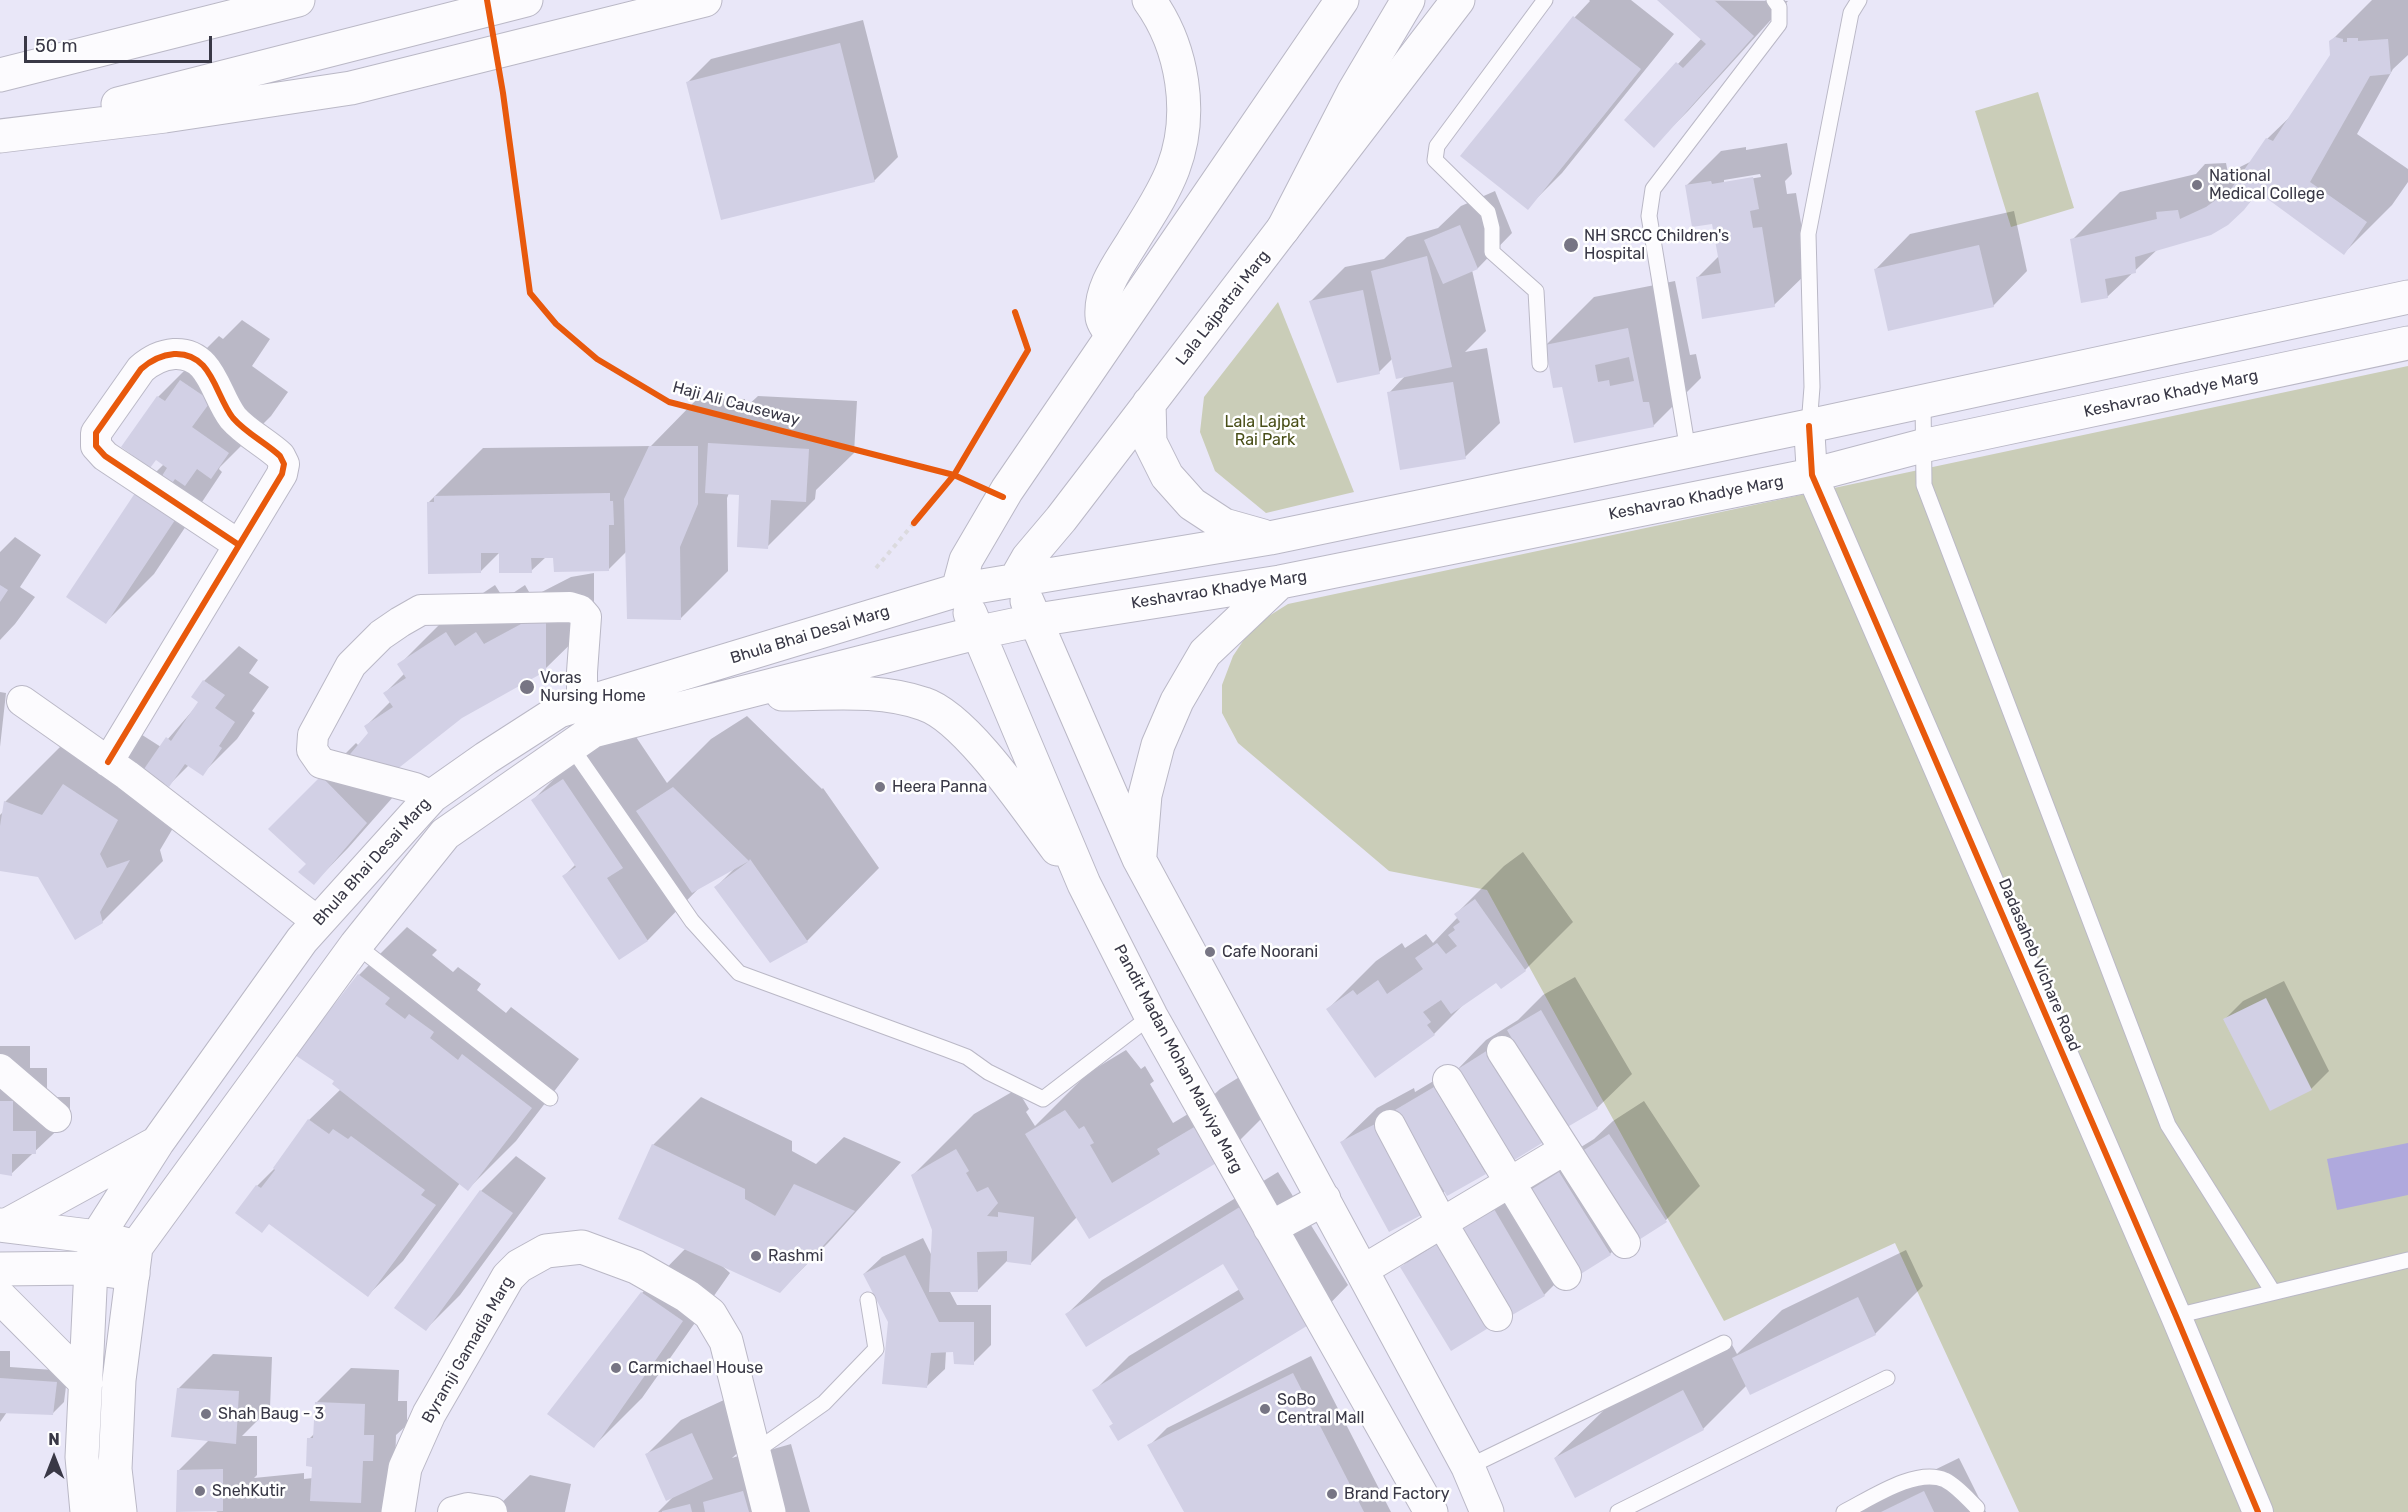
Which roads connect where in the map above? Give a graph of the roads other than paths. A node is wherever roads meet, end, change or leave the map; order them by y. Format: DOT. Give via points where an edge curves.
graph roads {
  1 [pos="298,0"];
  2 [pos="526,0"];
  3 [pos="705,0"];
  4 [pos="1149,0"];
  5 [pos="1342,0"];
  6 [pos="1408,0"];
  7 [pos="1458,0"];
  8 [pos="1545,0"];
  9 [pos="1774,0"];
  10 [pos="1859,0"];
  11 [pos="0,75"];
  12 [pos="0,135"];
  13 [pos="1283,229"];
  14 [pos="2408,297"];
  15 [pos="1112,335"];
  16 [pos="2408,343"];
  17 [pos="1540,364"];
  18 [pos="1923,400"];
  19 [pos="1149,403"];
  20 [pos="1809,426"];
  21 [pos="1922,446"];
  22 [pos="1688,451"];
  23 [pos="1812,475"];
  24 [pos="1270,538"];
  25 [pos="239,546"];
  26 [pos="1016,579"];
  27 [pos="1280,582"];
  28 [pos="958,590"];
  29 [pos="1037,620"];
  30 [pos="980,632"];
  31 [pos="727,695"];
  32 [pos="22,701"];
  33 [pos="582,705"];
  34 [pos="570,745"];
  35 [pos="108,762"];
  36 [pos="432,796"];
  37 [pos="1139,859"];
  38 [pos="1084,884"];
  39 [pos="318,922"];
  40 [pos="356,945"];
  41 [pos="1151,1016"];
  42 [pos="1502,1051"];
  43 [pos="0,1069"];
  44 [pos="1448,1080"];
  45 [pos="550,1098"];
  46 [pos="56,1117"];
  47 [pos="1390,1125"];
  48 [pos="157,1143"];
  49 [pos="1564,1150"];
  50 [pos="1510,1183"];
  51 [pos="1324,1199"];
  52 [pos="1442,1223"];
  53 [pos="3,1225"];
  54 [pos="1270,1228"];
  55 [pos="1625,1243"];
  56 [pos="94,1252"];
  57 [pos="2408,1260"];
  58 [pos="134,1261"];
  59 [pos="0,1269"];
  60 [pos="1363,1270"];
  61 [pos="1566,1275"];
  62 [pos="2273,1292"];
  63 [pos="0,1297"];
  64 [pos="868,1300"];
  65 [pos="1497,1316"];
  66 [pos="2176,1316"];
  67 [pos="1724,1343"];
  68 [pos="1887,1378"];
  69 [pos="86,1383"];
  70 [pos="753,1453"];
  71 [pos="1468,1467"];
  72 [pos="1977,1508"];
  73 [pos="87,1512"];
  74 [pos="120,1512"];
  75 [pos="398,1512"];
  76 [pos="453,1512"];
  77 [pos="492,1512"];
  78 [pos="769,1512"];
  79 [pos="1431,1512"];
  80 [pos="1486,1512"];
  81 [pos="1618,1512"];
  82 [pos="1844,1512"];
  83 [pos="2258,1512"];
  1 -- 11 [label="main road"];
  2 -- 12 [label="main road"];
  3 -- 12 [label="main road" via="351,88 165,116"];
  4 -- 15 [label="main road" via="1160,14 1173,46 1183,81 1184,111 1173,168 1103,298 1101,318"];
  5 -- 15 [label="main road"];
  6 -- 13 [label="main road" via="1353,93"];
  7 -- 13 [label="main road, Lala Lajpatrai Marg"];
  8 -- 17 [label="lane" via="1437,146 1435,160 1488,212 1492,252 1536,291"];
  9 -- 22 [label="lane" via="1779,7 1779,24 1653,189 1649,216"];
  10 -- 20 [label="lane" via="1851,13 1808,234 1812,387"];
  13 -- 19 [label="main road, Lala Lajpatrai Marg"];
  14 -- 18 [label="main road"];
  15 -- 28 [label="main road" via="1007,490 966,560"];
  16 -- 21 [label="main road, Keshavrao Khadye Marg"];
  18 -- 20 [label="main road"];
  18 -- 21 [label="lane"];
  19 -- 24 [label="main road" via="1150,442 1167,476 1192,504 1224,525"];
  19 -- 26 [label="main road, Lala Lajpatrai Marg" via="1028,558"];
  20 -- 22 [label="main road"];
  20 -- 23 [label="street, Dadasaheb Vichare Road"];
  21 -- 23 [label="main road, Keshavrao Khadye Marg"];
  21 -- 62 [label="lane" via="1924,485 2168,1125"];
  22 -- 24 [label="main road"];
  23 -- 27 [label="main road, Keshavrao Khadye Marg"];
  23 -- 66 [label="street, Dadasaheb Vichare Road"];
  24 -- 26 [label="main road"];
  25 -- 25 [label="street" via="282,474 284,464 280,456 235,420 196,357 170,355 149,362 96,433 96,446 105,456"];
  25 -- 35 [label="street"];
  26 -- 28 [label="main road, Bhula Bhai Desai Marg"];
  26 -- 29 [label="main road"];
  27 -- 29 [label="main road, Keshavrao Khadye Marg"];
  27 -- 37 [label="main road" via="1205,653 1177,701 1158,745 1145,795"];
  28 -- 30 [label="main road, Pandit Madan Mohan Malviya Marg"];
  28 -- 33 [label="main road, Bhula Bhai Desai Marg"];
  29 -- 30 [label="main road, Keshavrao Khadye Marg"];
  29 -- 37 [label="main road"];
  30 -- 31 [label="main road, Bhula Bhai Desai Marg"];
  30 -- 38 [label="main road, Pandit Madan Mohan Malviya Marg"];
  31 -- 34 [label="main road, Bhula Bhai Desai Marg" via="593,730"];
  31 -- 38 [label="main road" via="878,693 926,704 962,729"];
  32 -- 35 [label="street"];
  33 -- 36 [label="main road, Bhula Bhai Desai Marg" via="559,711"];
  33 -- 36 [label="street" via="586,617 580,609 421,610 381,635 351,665 313,735 312,750 321,763"];
  34 -- 40 [label="main road, Bhula Bhai Desai Marg" via="445,834"];
  34 -- 41 [label="lane" via="692,921 740,973 967,1057 1042,1099"];
  35 -- 39 [label="street"];
  36 -- 39 [label="main road, Bhula Bhai Desai Marg"];
  37 -- 51 [label="main road"];
  38 -- 41 [label="main road, Pandit Madan Mohan Malviya Marg"];
  39 -- 48 [label="main road, Bhula Bhai Desai Marg"];
  40 -- 45 [label="lane"];
  40 -- 58 [label="main road, Bhula Bhai Desai Marg"];
  41 -- 54 [label="main road, Pandit Madan Mohan Malviya Marg"];
  42 -- 49 [label="street"];
  43 -- 46 [label="street"];
  44 -- 50 [label="street"];
  47 -- 52 [label="street"];
  48 -- 53 [label="main road"];
  48 -- 56 [label="main road, Bhula Bhai Desai Marg"];
  49 -- 50 [label="street"];
  49 -- 55 [label="street"];
  50 -- 52 [label="street"];
  50 -- 61 [label="street"];
  51 -- 54 [label="main road"];
  51 -- 60 [label="main road"];
  52 -- 60 [label="street"];
  52 -- 65 [label="street"];
  53 -- 56 [label="main road"];
  54 -- 79 [label="main road, Pandit Madan Mohan Malviya Marg"];
  56 -- 58 [label="main road"];
  56 -- 59 [label="main road"];
  56 -- 69 [label="main road"];
  57 -- 62 [label="lane"];
  58 -- 74 [label="main road" via="119,1380 115,1469"];
  60 -- 71 [label="main road"];
  62 -- 66 [label="lane"];
  63 -- 69 [label="main road"];
  64 -- 70 [label="lane" via="876,1349 824,1402"];
  66 -- 83 [label="street, Dadasaheb Vichare Road"];
  67 -- 71 [label="lane"];
  68 -- 81 [label="lane"];
  69 -- 73 [label="main road" via="82,1457"];
  70 -- 75 [label="main road, Byramji Gamadia Marg" via="726,1341 710,1314 636,1267 582,1247 546,1251 508,1277 429,1414 405,1468"];
  70 -- 78 [label="main road, Byramji Gamadia Marg"];
  71 -- 80 [label="main road"];
  72 -- 82 [label="lane" via="1945,1480 1916,1477"];
  76 -- 77 [label="street" via="468,1508"];
}
